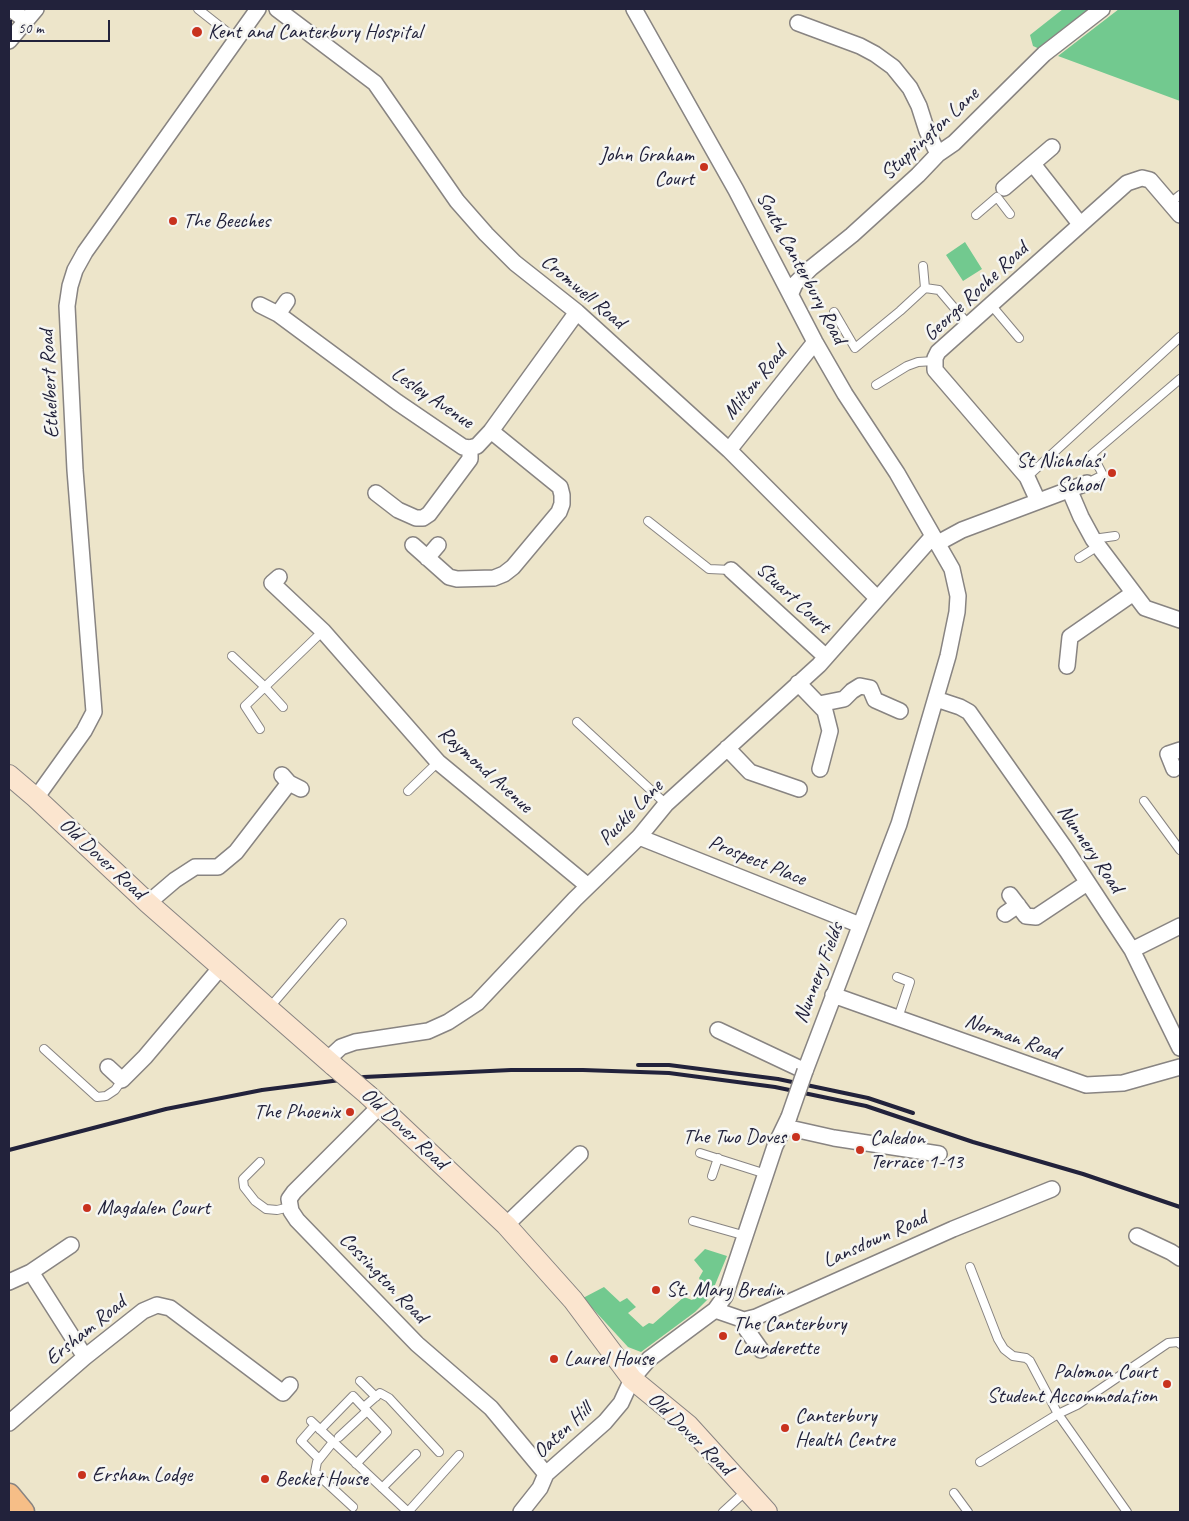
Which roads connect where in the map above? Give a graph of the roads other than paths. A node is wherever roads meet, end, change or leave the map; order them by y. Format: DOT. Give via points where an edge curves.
graph roads {
  1 [pos="11,9"];
  2 [pos="36,9"];
  3 [pos="198,9"];
  4 [pos="258,9"];
  5 [pos="277,9"];
  6 [pos="634,9"];
  7 [pos="1102,9"];
  8 [pos="26,21"];
  9 [pos="810,23"];
  10 [pos="236,39"];
  11 [pos="9,41"];
  12 [pos="1052,147"];
  13 [pos="938,154"];
  14 [pos="1033,164"];
  15 [pos="1000,193"];
  16 [pos="1177,204"];
  17 [pos="1010,214"];
  18 [pos="976,215"];
  19 [pos="1080,224"];
  20 [pos="923,266"];
  21 [pos="924,288"];
  22 [pos="791,293"];
  23 [pos="287,301"];
  24 [pos="260,305"];
  25 [pos="992,306"];
  26 [pos="577,312"];
  27 [pos="834,312"];
  28 [pos="278,314"];
  29 [pos="968,324"];
  30 [pos="1180,337"];
  31 [pos="1019,338"];
  32 [pos="815,342"];
  33 [pos="934,362"];
  34 [pos="1180,379"];
  35 [pos="876,384"];
  36 [pos="491,431"];
  37 [pos="470,448"];
  38 [pos="729,450"];
  39 [pos="1027,477"];
  40 [pos="1087,483"];
  41 [pos="1069,490"];
  42 [pos="376,493"];
  43 [pos="1038,501"];
  44 [pos="648,521"];
  45 [pos="1115,536"];
  46 [pos="935,540"];
  47 [pos="1095,542"];
  48 [pos="412,545"];
  49 [pos="438,545"];
  50 [pos="427,558"];
  51 [pos="1079,558"];
  52 [pos="731,570"];
  53 [pos="279,576"];
  54 [pos="1132,594"];
  55 [pos="877,598"];
  56 [pos="1180,620"];
  57 [pos="326,628"];
  58 [pos="232,656"];
  59 [pos="826,657"];
  60 [pos="1067,666"];
  61 [pos="798,683"];
  62 [pos="264,686"];
  63 [pos="936,699"];
  64 [pos="819,704"];
  65 [pos="283,707"];
  66 [pos="900,711"];
  67 [pos="577,722"];
  68 [pos="260,730"];
  69 [pos="727,748"];
  70 [pos="1180,750"];
  71 [pos="438,762"];
  72 [pos="1174,768"];
  73 [pos="820,769"];
  74 [pos="9,775"];
  75 [pos="291,783"];
  76 [pos="799,789"];
  77 [pos="408,791"];
  78 [pos="36,798"];
  79 [pos="1144,801"];
  80 [pos="666,804"];
  81 [pos="639,837"];
  82 [pos="1180,850"];
  83 [pos="1087,882"];
  84 [pos="588,886"];
  85 [pos="148,903"];
  86 [pos="1005,914"];
  87 [pos="342,922"];
  88 [pos="860,925"];
  89 [pos="1180,926"];
  90 [pos="1132,950"];
  91 [pos="221,967"];
  92 [pos="897,977"];
  93 [pos="833,995"];
  94 [pos="269,1009"];
  95 [pos="898,1018"];
  96 [pos="721,1036"];
  97 [pos="1180,1048"];
  98 [pos="44,1049"];
  99 [pos="330,1063"];
  100 [pos="108,1066"];
  101 [pos="1180,1067"];
  102 [pos="805,1071"];
  103 [pos="122,1080"];
  104 [pos="374,1100"];
  105 [pos="787,1122"];
  106 [pos="700,1153"];
  107 [pos="580,1154"];
  108 [pos="939,1154"];
  109 [pos="718,1158"];
  110 [pos="260,1162"];
  111 [pos="766,1174"];
  112 [pos="712,1176"];
  113 [pos="1052,1189"];
  114 [pos="290,1207"];
  115 [pos="693,1220"];
  116 [pos="506,1225"];
  117 [pos="746,1236"];
  118 [pos="1137,1236"];
  119 [pos="71,1245"];
  120 [pos="1180,1258"];
  121 [pos="970,1267"];
  122 [pos="31,1272"];
  123 [pos="9,1282"];
  124 [pos="715,1310"];
  125 [pos="744,1320"];
  126 [pos="1180,1344"];
  127 [pos="761,1350"];
  128 [pos="85,1356"];
  129 [pos="632,1379"];
  130 [pos="360,1381"];
  131 [pos="290,1385"];
  132 [pos="376,1397"];
  133 [pos="366,1409"];
  134 [pos="1058,1414"];
  135 [pos="9,1424"];
  136 [pos="315,1425"];
  137 [pos="336,1440"];
  138 [pos="439,1452"];
  139 [pos="416,1454"];
  140 [pos="459,1455"];
  141 [pos="319,1459"];
  142 [pos="980,1462"];
  143 [pos="356,1464"];
  144 [pos="546,1474"];
  145 [pos="382,1488"];
  146 [pos="752,1492"];
  147 [pos="954,1493"];
  148 [pos="9,1495"];
  149 [pos="353,1507"];
  150 [pos="23,1512"];
  151 [pos="408,1512"];
  152 [pos="521,1512"];
  153 [pos="723,1512"];
  154 [pos="768,1512"];
  155 [pos="968,1512"];
  156 [pos="1126,1512"];
  1 -- 8 [label="street"];
  2 -- 8 [label="street"];
  3 -- 10 [label="lane"];
  4 -- 10 [label="street, Ethelbert Road"];
  5 -- 26 [label="street, Cromwell Road" via="375,83 457,201 486,234 515,263"];
  6 -- 22 [label="street, South Canterbury Road"];
  7 -- 13 [label="street, Stuppington Lane" via="1052,48 954,143"];
  8 -- 11 [label="street"];
  9 -- 13 [label="street" via="875,54 900,74 919,106"];
  10 -- 78 [label="street, Ethelbert Road" via="85,252 70,286 66,306 74,450 94,712"];
  12 -- 14 [label="street"];
  13 -- 22 [label="street, Stuppington Lane" via="852,235 811,268"];
  14 -- 15 [label="street"];
  14 -- 19 [label="street"];
  15 -- 17 [label="lane"];
  15 -- 18 [label="lane"];
  16 -- 19 [label="street, George Roche Road" via="1150,180 1136,179 1117,191"];
  19 -- 25 [label="street, George Roche Road"];
  20 -- 21 [label="lane"];
  21 -- 27 [label="lane" via="855,348"];
  21 -- 29 [label="lane" via="939,290"];
  22 -- 32 [label="street, South Canterbury Road"];
  23 -- 28 [label="street"];
  24 -- 28 [label="street, Lesley Avenue"];
  25 -- 29 [label="street, George Roche Road"];
  25 -- 31 [label="lane"];
  26 -- 36 [label="street, Lesley Avenue"];
  26 -- 38 [label="street, Cromwell Road"];
  28 -- 37 [label="street, Lesley Avenue" via="397,402 463,447"];
  29 -- 33 [label="street, George Roche Road" via="938,352"];
  30 -- 39 [label="lane"];
  32 -- 38 [label="street, Milton Road"];
  32 -- 46 [label="street, South Canterbury Road"];
  33 -- 35 [label="lane" via="907,366"];
  33 -- 39 [label="street, George Roche Road" via="941,377"];
  34 -- 40 [label="lane" via="1092,454 1102,475"];
  36 -- 37 [label="street, Lesley Avenue" via="477,446"];
  36 -- 50 [label="street" via="555,481 562,495 559,512 513,568 494,578 449,577"];
  37 -- 42 [label="street" via="470,459 423,518 398,510"];
  38 -- 55 [label="street, Cromwell Road"];
  39 -- 43 [label="street, George Roche Road"];
  40 -- 41 [label="street"];
  41 -- 43 [label="street"];
  41 -- 47 [label="street"];
  43 -- 46 [label="street"];
  44 -- 52 [label="lane" via="709,569"];
  45 -- 47 [label="lane"];
  46 -- 55 [label="street, Puckle Lane"];
  46 -- 63 [label="street, Nunnery Fields" via="952,568 958,596 948,656"];
  47 -- 51 [label="lane"];
  47 -- 54 [label="street"];
  48 -- 50 [label="street"];
  49 -- 50 [label="street"];
  52 -- 59 [label="street, Stuart Court"];
  53 -- 57 [label="street, Raymond Avenue" via="272,583"];
  54 -- 56 [label="street" via="1145,608"];
  54 -- 60 [label="street" via="1070,638"];
  55 -- 59 [label="street, Puckle Lane"];
  57 -- 62 [label="lane"];
  57 -- 71 [label="street, Raymond Avenue"];
  58 -- 62 [label="lane"];
  59 -- 61 [label="street, Puckle Lane"];
  61 -- 64 [label="street"];
  61 -- 69 [label="street, Puckle Lane"];
  62 -- 65 [label="lane"];
  62 -- 68 [label="lane" via="245,706"];
  63 -- 83 [label="street, Nunnery Road" via="968,712"];
  63 -- 88 [label="street, Nunnery Fields" via="899,824"];
  64 -- 66 [label="street" via="844,699 860,686 870,688 875,700"];
  64 -- 73 [label="street" via="825,711 830,731"];
  67 -- 80 [label="lane"];
  69 -- 76 [label="street" via="750,772"];
  69 -- 80 [label="street, Puckle Lane"];
  70 -- 72 [label="street" via="1168,754"];
  71 -- 77 [label="lane"];
  71 -- 84 [label="street, Raymond Avenue"];
  74 -- 78 [label="street, Old Dover Road"];
  75 -- 85 [label="street" via="236,852 218,867 195,867"];
  78 -- 85 [label="street, Old Dover Road"];
  79 -- 82 [label="lane"];
  80 -- 81 [label="street, Puckle Lane"];
  81 -- 84 [label="street, Puckle Lane"];
  81 -- 88 [label="street, Prospect Place"];
  83 -- 86 [label="street" via="1036,917 1026,916 1014,900"];
  83 -- 90 [label="street, Nunnery Road"];
  84 -- 99 [label="street, Puckle Lane" via="476,1003 428,1031 341,1047"];
  85 -- 91 [label="street, Old Dover Road"];
  87 -- 94 [label="lane"];
  88 -- 93 [label="street, Nunnery Fields"];
  89 -- 90 [label="street"];
  90 -- 97 [label="street, Nunnery Road"];
  91 -- 94 [label="street, Old Dover Road"];
  91 -- 103 [label="street"];
  92 -- 95 [label="lane" via="910,982"];
  93 -- 95 [label="street, Norman Road"];
  93 -- 102 [label="street, Nunnery Fields"];
  94 -- 99 [label="street, Old Dover Road"];
  95 -- 101 [label="street, Norman Road" via="1086,1085 1123,1083"];
  96 -- 102 [label="street"];
  98 -- 103 [label="lane" via="97,1097 106,1096"];
  99 -- 104 [label="street, Old Dover Road, bridge"];
  100 -- 103 [label="street"];
  102 -- 105 [label="street, Nunnery Fields, bridge"];
  104 -- 114 [label="street" via="294,1192 289,1199"];
  104 -- 116 [label="street, Old Dover Road"];
  105 -- 108 [label="street" via="834,1138"];
  105 -- 111 [label="street, Nunnery Fields"];
  106 -- 109 [label="lane"];
  107 -- 116 [label="street"];
  109 -- 111 [label="lane"];
  109 -- 112 [label="lane"];
  110 -- 114 [label="lane" via="243,1180 244,1186 266,1209"];
  111 -- 117 [label="street, Nunnery Fields"];
  113 -- 125 [label="street, Lansdown Road"];
  114 -- 144 [label="street, Cossington Road" via="298,1220 417,1344 491,1408"];
  115 -- 117 [label="lane"];
  116 -- 129 [label="street, Old Dover Road" via="573,1300"];
  117 -- 124 [label="street, Nunnery Fields" via="725,1296"];
  118 -- 120 [label="street"];
  119 -- 122 [label="street"];
  121 -- 134 [label="lane" via="998,1339 1013,1356 1030,1361"];
  122 -- 123 [label="street"];
  122 -- 128 [label="street"];
  124 -- 125 [label="street"];
  124 -- 129 [label="street, Nunnery Fields" via="649,1359"];
  125 -- 127 [label="street" via="744,1326"];
  126 -- 134 [label="lane" via="1168,1343 1077,1405"];
  128 -- 131 [label="street, Ersham Road" via="149,1307 163,1306 283,1393"];
  128 -- 135 [label="street, Ersham Road"];
  129 -- 144 [label="street, Oaten Hill" via="621,1403 605,1422"];
  129 -- 146 [label="street, Old Dover Road" via="688,1425"];
  130 -- 132 [label="lane"];
  132 -- 133 [label="lane"];
  132 -- 138 [label="lane" via="380,1393 389,1398"];
  133 -- 136 [label="lane" via="353,1396"];
  133 -- 137 [label="lane"];
  133 -- 143 [label="lane" via="387,1432"];
  134 -- 142 [label="lane"];
  134 -- 156 [label="lane"];
  136 -- 137 [label="lane"];
  136 -- 141 [label="lane" via="301,1441"];
  137 -- 141 [label="lane"];
  137 -- 143 [label="lane"];
  139 -- 145 [label="lane"];
  140 -- 151 [label="lane"];
  141 -- 149 [label="lane" via="315,1472"];
  143 -- 145 [label="lane"];
  144 -- 152 [label="street, Oaten Hill" via="540,1488"];
  145 -- 151 [label="lane"];
  146 -- 153 [label="lane"];
  146 -- 154 [label="street, Old Dover Road"];
  147 -- 155 [label="lane"];
  148 -- 150 [label="main road"];
}
